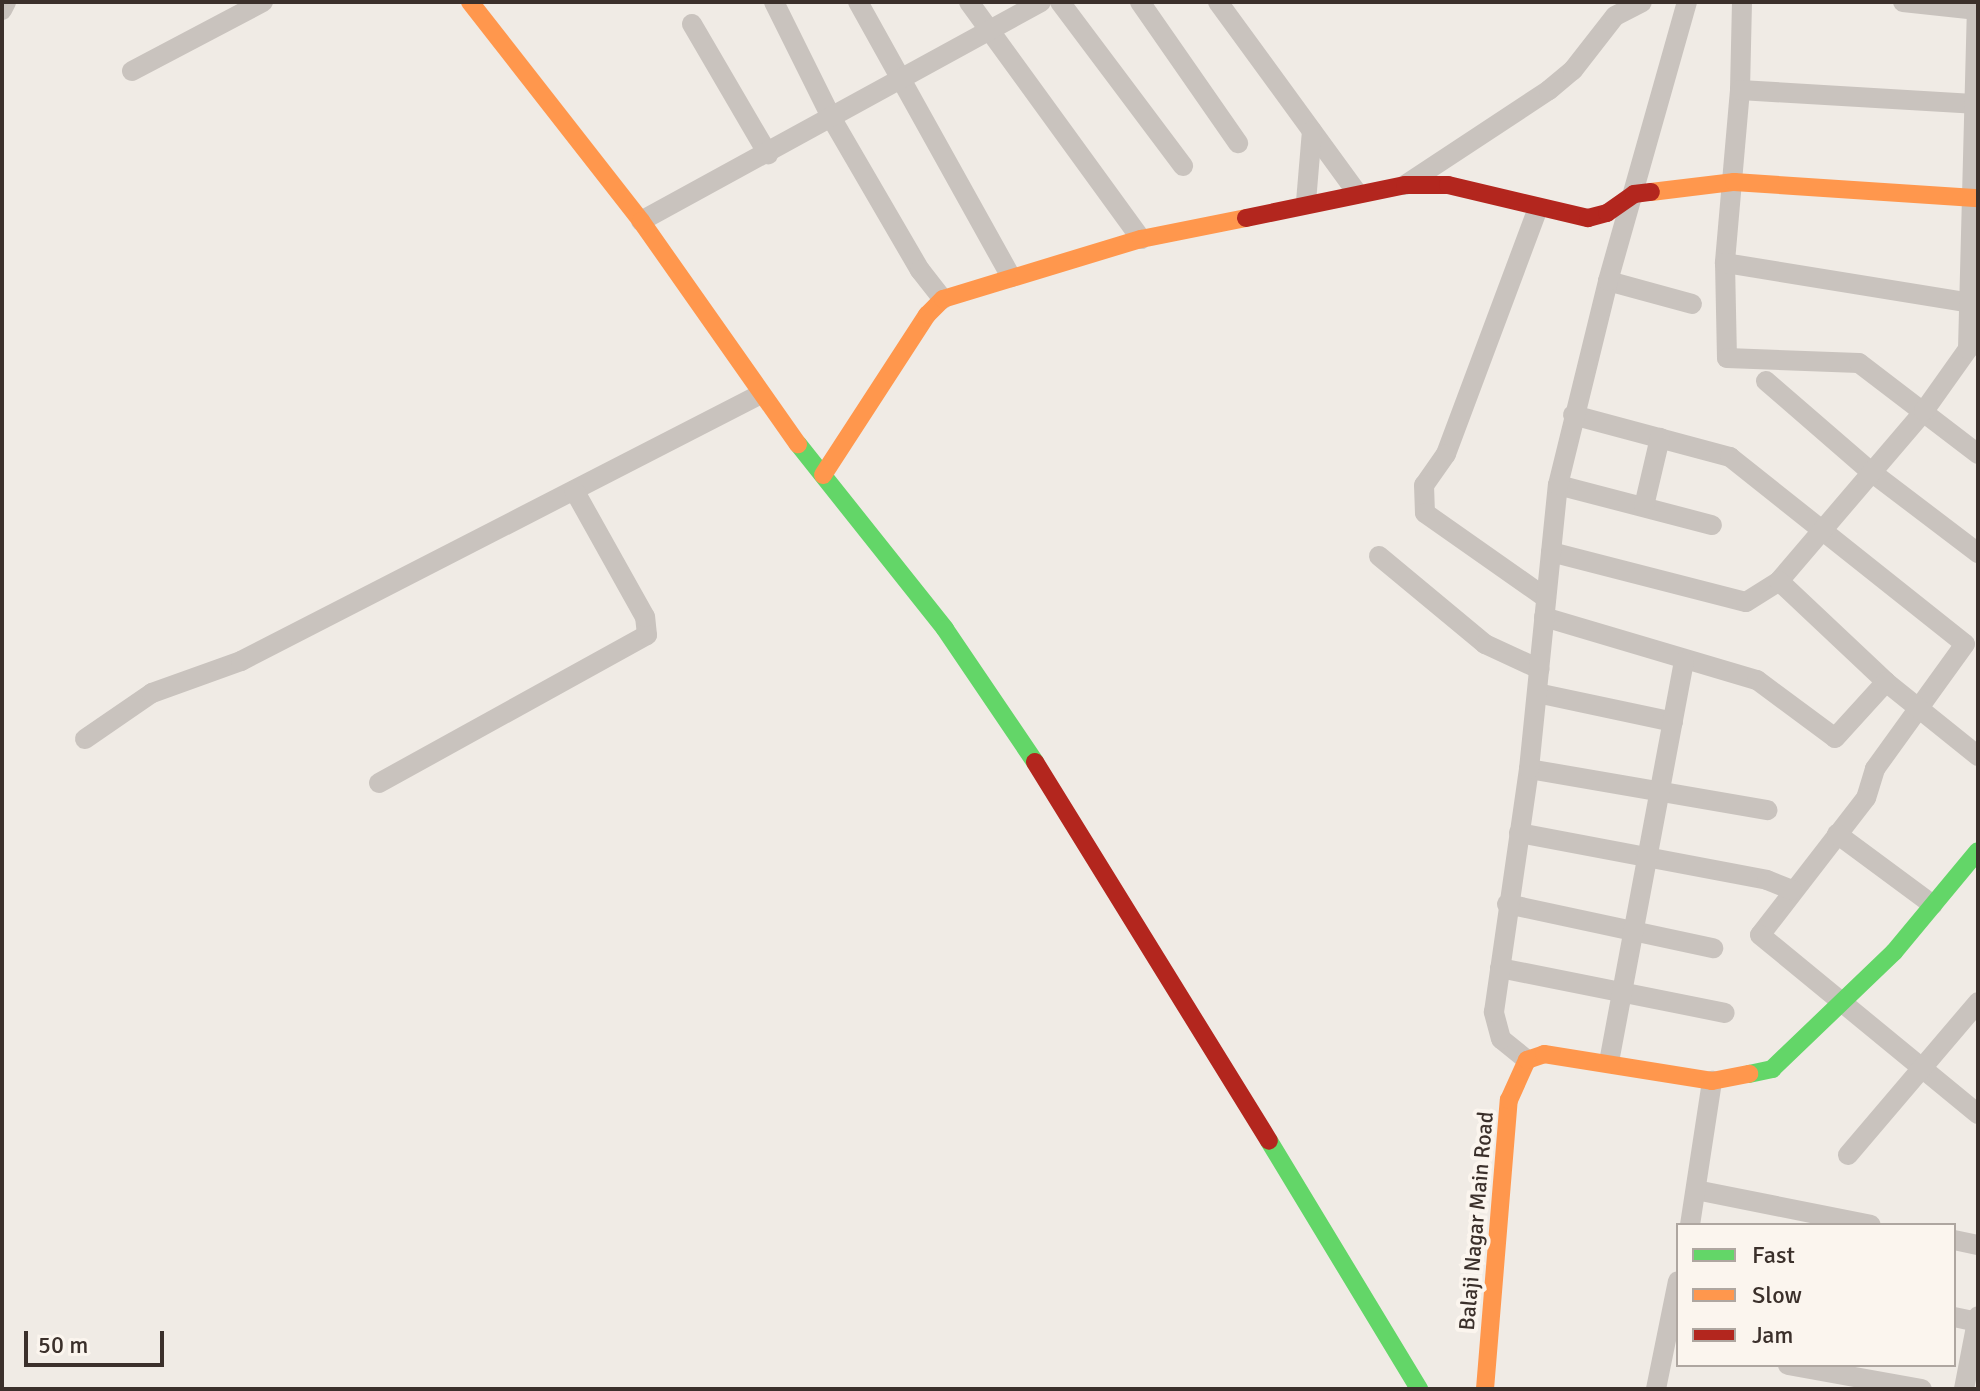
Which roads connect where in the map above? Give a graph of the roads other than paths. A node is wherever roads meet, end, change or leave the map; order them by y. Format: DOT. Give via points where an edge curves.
graph roads {
  1 [pos="6,2"];
  2 [pos="263,2"];
  3 [pos="470,2"];
  4 [pos="774,2"];
  5 [pos="858,2"];
  6 [pos="969,2"];
  7 [pos="1041,2"];
  8 [pos="1060,2"];
  9 [pos="1140,2"];
  10 [pos="1218,2"];
  11 [pos="1642,2"];
  12 [pos="1687,2"];
  13 [pos="1742,2"];
  14 [pos="1903,2"];
  15 [pos="1977,7"];
  16 [pos="2,10"];
  17 [pos="692,24"];
  18 [pos="989,33"];
  19 [pos="132,71"];
  20 [pos="901,83"];
  21 [pos="1740,90"];
  22 [pos="1976,104"];
  23 [pos="832,119"];
  24 [pos="1312,131"];
  25 [pos="1238,143"];
  26 [pos="768,154"];
  27 [pos="1183,166"];
  28 [pos="1734,182"];
  29 [pos="1405,185"];
  30 [pos="1356,191"];
  31 [pos="1634,194"];
  32 [pos="1974,198"];
  33 [pos="1306,202"];
  34 [pos="1538,208"];
  35 [pos="641,221"];
  36 [pos="1141,239"];
  37 [pos="1725,263"];
  38 [pos="1011,277"];
  39 [pos="1608,281"];
  40 [pos="943,299"];
  41 [pos="1972,303"];
  42 [pos="1692,304"];
  43 [pos="1973,352"];
  44 [pos="1766,381"];
  45 [pos="759,395"];
  46 [pos="1924,411"];
  47 [pos="1573,415"];
  48 [pos="1660,438"];
  49 [pos="1978,454"];
  50 [pos="1870,471"];
  51 [pos="823,475"];
  52 [pos="1558,485"];
  53 [pos="574,490"];
  54 [pos="1644,506"];
  55 [pos="1712,525"];
  56 [pos="1823,529"];
  57 [pos="1551,552"];
  58 [pos="1978,553"];
  59 [pos="1379,556"];
  60 [pos="1779,581"];
  61 [pos="1545,608"];
  62 [pos="1684,662"];
  63 [pos="1539,669"];
  64 [pos="1886,682"];
  65 [pos="1537,693"];
  66 [pos="1916,706"];
  67 [pos="1673,722"];
  68 [pos="85,739"];
  69 [pos="1978,756"];
  70 [pos="1529,769"];
  71 [pos="379,783"];
  72 [pos="1660,789"];
  73 [pos="1767,810"];
  74 [pos="1519,833"];
  75 [pos="1837,834"];
  76 [pos="1978,851"];
  77 [pos="1648,856"];
  78 [pos="1792,890"];
  79 [pos="1507,904"];
  80 [pos="1933,905"];
  81 [pos="1634,929"];
  82 [pos="1713,948"];
  83 [pos="1500,968"];
  84 [pos="1622,993"];
  85 [pos="1846,1003"];
  86 [pos="1977,1005"];
  87 [pos="1725,1013"];
  88 [pos="1527,1060"];
  89 [pos="1609,1062"];
  90 [pos="1925,1067"];
  91 [pos="1712,1081"];
  92 [pos="1978,1114"];
  93 [pos="1848,1155"];
  94 [pos="1696,1190"];
  95 [pos="1690,1223"];
  96 [pos="1861,1223"];
  97 [pos="1956,1240"];
  98 [pos="1978,1245"];
  99 [pos="1676,1299"];
  100 [pos="1978,1316"];
  101 [pos="1956,1317"];
  102 [pos="1978,1322"];
  103 [pos="1671,1344"];
  104 [pos="1799,1367"];
  105 [pos="1421,1386"];
  106 [pos="1485,1388"];
  107 [pos="1656,1389"];
  108 [pos="1922,1389"];
  109 [pos="1964,1389"];
  1 -- 16 [label="street"];
  2 -- 19 [label="street"];
  3 -- 35 [label="street"];
  4 -- 23 [label="street"];
  5 -- 20 [label="street"];
  6 -- 18 [label="street"];
  7 -- 18 [label="street"];
  8 -- 27 [label="street"];
  9 -- 25 [label="street"];
  10 -- 24 [label="street"];
  11 -- 29 [label="street" via="1615,16 1573,70 1549,90"];
  12 -- 31 [label="street"];
  13 -- 21 [label="street"];
  14 -- 15 [label="street"];
  15 -- 22 [label="street"];
  17 -- 26 [label="street"];
  18 -- 20 [label="street"];
  18 -- 36 [label="street"];
  20 -- 23 [label="street"];
  20 -- 38 [label="street"];
  21 -- 22 [label="street"];
  21 -- 28 [label="street"];
  22 -- 32 [label="street"];
  23 -- 26 [label="street"];
  23 -- 40 [label="street" via="920,270"];
  24 -- 30 [label="street"];
  24 -- 33 [label="street"];
  26 -- 35 [label="street"];
  28 -- 31 [label="street"];
  28 -- 32 [label="street"];
  28 -- 37 [label="street"];
  29 -- 30 [label="street"];
  29 -- 34 [label="street" via="1448,185"];
  30 -- 33 [label="street"];
  31 -- 34 [label="street" via="1607,213 1588,218"];
  31 -- 39 [label="street"];
  32 -- 41 [label="street"];
  33 -- 36 [label="street"];
  34 -- 61 [label="street" via="1446,454 1424,485 1425,513"];
  35 -- 45 [label="street"];
  36 -- 38 [label="street"];
  37 -- 41 [label="street"];
  37 -- 46 [label="street" via="1727,358 1859,363"];
  38 -- 40 [label="street"];
  39 -- 42 [label="street"];
  39 -- 47 [label="street"];
  40 -- 51 [label="street" via="927,315"];
  41 -- 43 [label="street"];
  43 -- 46 [label="street"];
  44 -- 50 [label="street"];
  45 -- 51 [label="street"];
  45 -- 53 [label="street"];
  46 -- 49 [label="street"];
  46 -- 50 [label="street"];
  47 -- 48 [label="street"];
  47 -- 52 [label="street"];
  48 -- 54 [label="street"];
  48 -- 56 [label="street" via="1730,457"];
  50 -- 56 [label="street"];
  50 -- 58 [label="street"];
  51 -- 105 [label="street" via="945,629 1082,832"];
  52 -- 54 [label="street"];
  52 -- 57 [label="street"];
  53 -- 68 [label="street" via="241,661 152,693"];
  53 -- 71 [label="street" via="645,617 647,635"];
  54 -- 55 [label="street"];
  56 -- 60 [label="street"];
  56 -- 66 [label="street" via="1965,644"];
  57 -- 60 [label="street" via="1746,602"];
  57 -- 61 [label="street"];
  59 -- 63 [label="street" via="1485,644"];
  60 -- 64 [label="street"];
  61 -- 62 [label="street"];
  61 -- 63 [label="street"];
  62 -- 64 [label="street" via="1757,680 1835,738"];
  62 -- 67 [label="street"];
  63 -- 65 [label="street"];
  64 -- 66 [label="street"];
  65 -- 67 [label="street"];
  65 -- 70 [label="street"];
  66 -- 69 [label="street"];
  66 -- 75 [label="street" via="1875,769 1871,791"];
  67 -- 72 [label="street"];
  70 -- 72 [label="street"];
  70 -- 74 [label="street"];
  72 -- 73 [label="street"];
  72 -- 77 [label="street"];
  74 -- 77 [label="street"];
  74 -- 79 [label="street"];
  75 -- 78 [label="street"];
  75 -- 80 [label="street"];
  76 -- 80 [label="street"];
  77 -- 78 [label="street"];
  77 -- 81 [label="street"];
  78 -- 85 [label="street" via="1760,935"];
  79 -- 81 [label="street"];
  79 -- 83 [label="street"];
  80 -- 85 [label="street"];
  81 -- 82 [label="street"];
  81 -- 84 [label="street"];
  83 -- 84 [label="street"];
  83 -- 88 [label="street" via="1495,1025 1501,1039"];
  84 -- 87 [label="street"];
  84 -- 89 [label="street"];
  85 -- 90 [label="street"];
  85 -- 91 [label="street" via="1772,1069"];
  86 -- 90 [label="street"];
  88 -- 89 [label="street" via="1544,1054"];
  88 -- 106 [label="street, Balaji Nagar Main Road" via="1509,1100"];
  89 -- 91 [label="street"];
  90 -- 92 [label="street"];
  90 -- 93 [label="street"];
  91 -- 94 [label="street"];
  94 -- 95 [label="street"];
  94 -- 96 [label="street"];
  97 -- 98 [label="street"];
  99 -- 103 [label="street"];
  100 -- 102 [label="street"];
  101 -- 102 [label="street"];
  102 -- 109 [label="street"];
  103 -- 107 [label="street"];
  104 -- 108 [label="street"];
}
